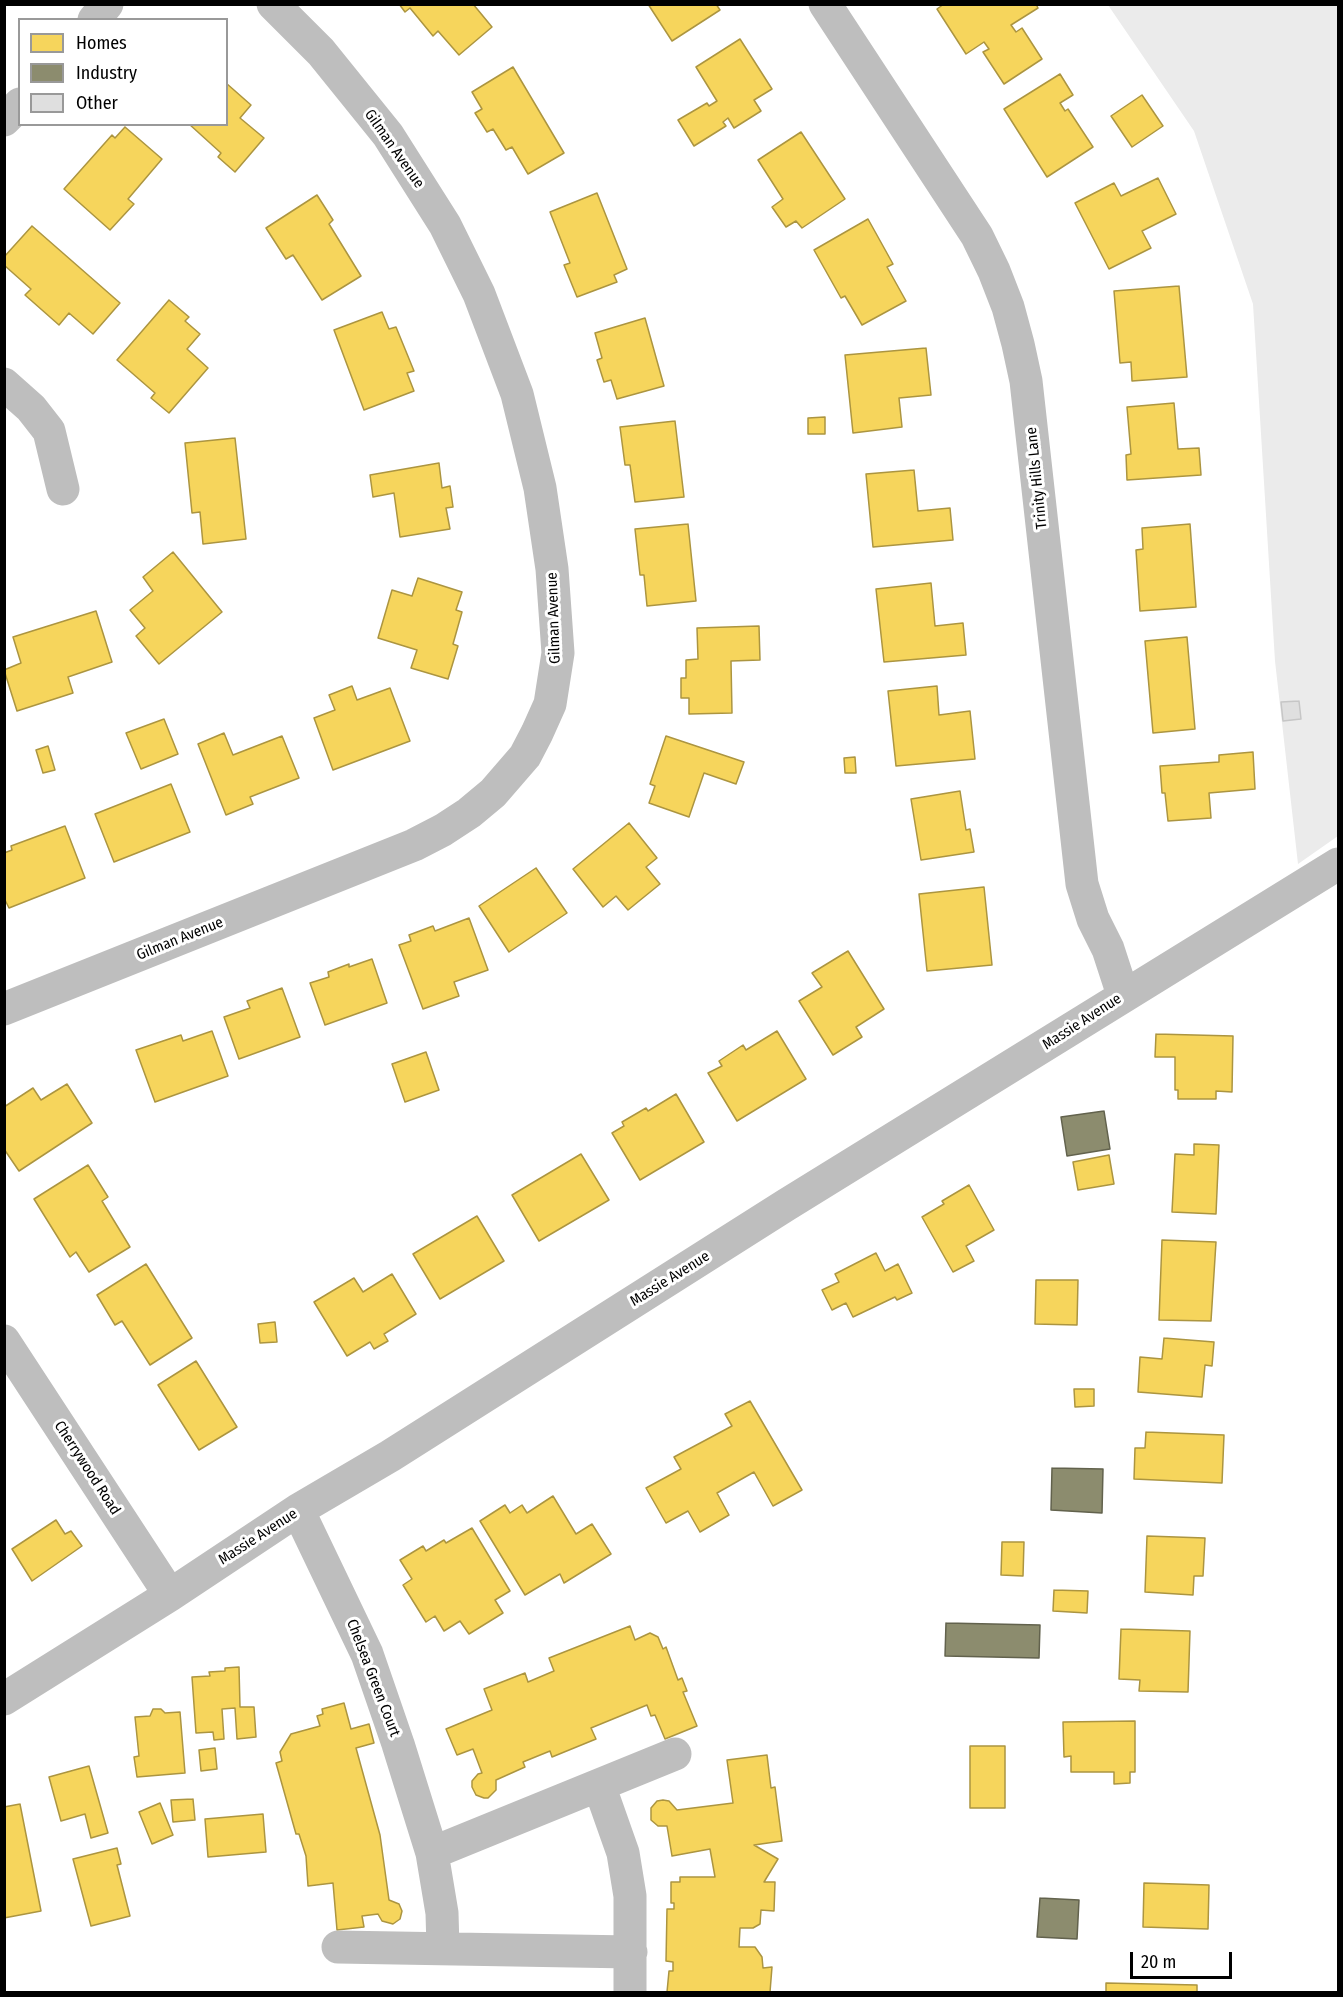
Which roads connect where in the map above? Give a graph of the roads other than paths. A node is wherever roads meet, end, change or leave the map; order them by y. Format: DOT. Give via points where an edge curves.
graph roads {
  1 [pos="107,4"];
  2 [pos="273,4"];
  3 [pos="825,4"];
  4 [pos="96,18"];
  5 [pos="18,106"];
  6 [pos="4,120"];
  7 [pos="4,384"];
  8 [pos="63,489"];
  9 [pos="1338,864"];
  10 [pos="1123,995"];
  11 [pos="4,1009"];
  12 [pos="4,1341"];
  13 [pos="298,1510"];
  14 [pos="170,1595"];
  15 [pos="4,1699"];
  16 [pos="675,1754"];
  17 [pos="598,1785"];
  18 [pos="432,1853"];
  19 [pos="338,1947"];
  20 [pos="443,1948"];
  21 [pos="631,1952"];
  22 [pos="630,1992"];
  1 -- 4 [label="street"];
  2 -- 11 [label="street, Gilman Avenue" via="321,52 388,135 445,225 479,294 517,394 540,488 552,569 558,653 550,704 525,756 493,793 443,830"];
  3 -- 10 [label="street, Trinity Hills Lane" via="977,236 1008,307 1026,381 1082,884"];
  5 -- 6 [label="street"];
  7 -- 8 [label="street" via="49,431"];
  9 -- 10 [label="street, Massie Avenue"];
  10 -- 13 [label="street, Massie Avenue"];
  12 -- 14 [label="street, Cherrywood Road"];
  13 -- 14 [label="street, Massie Avenue"];
  13 -- 18 [label="street, Chelsea Green Court" via="367,1654"];
  14 -- 15 [label="street, Massie Avenue"];
  16 -- 17 [label="street"];
  17 -- 18 [label="street"];
  17 -- 21 [label="street" via="623,1853 630,1896"];
  18 -- 20 [label="street, Chelsea Green Court" via="442,1913"];
  19 -- 20 [label="street"];
  20 -- 21 [label="street"];
  21 -- 22 [label="street"];
}
